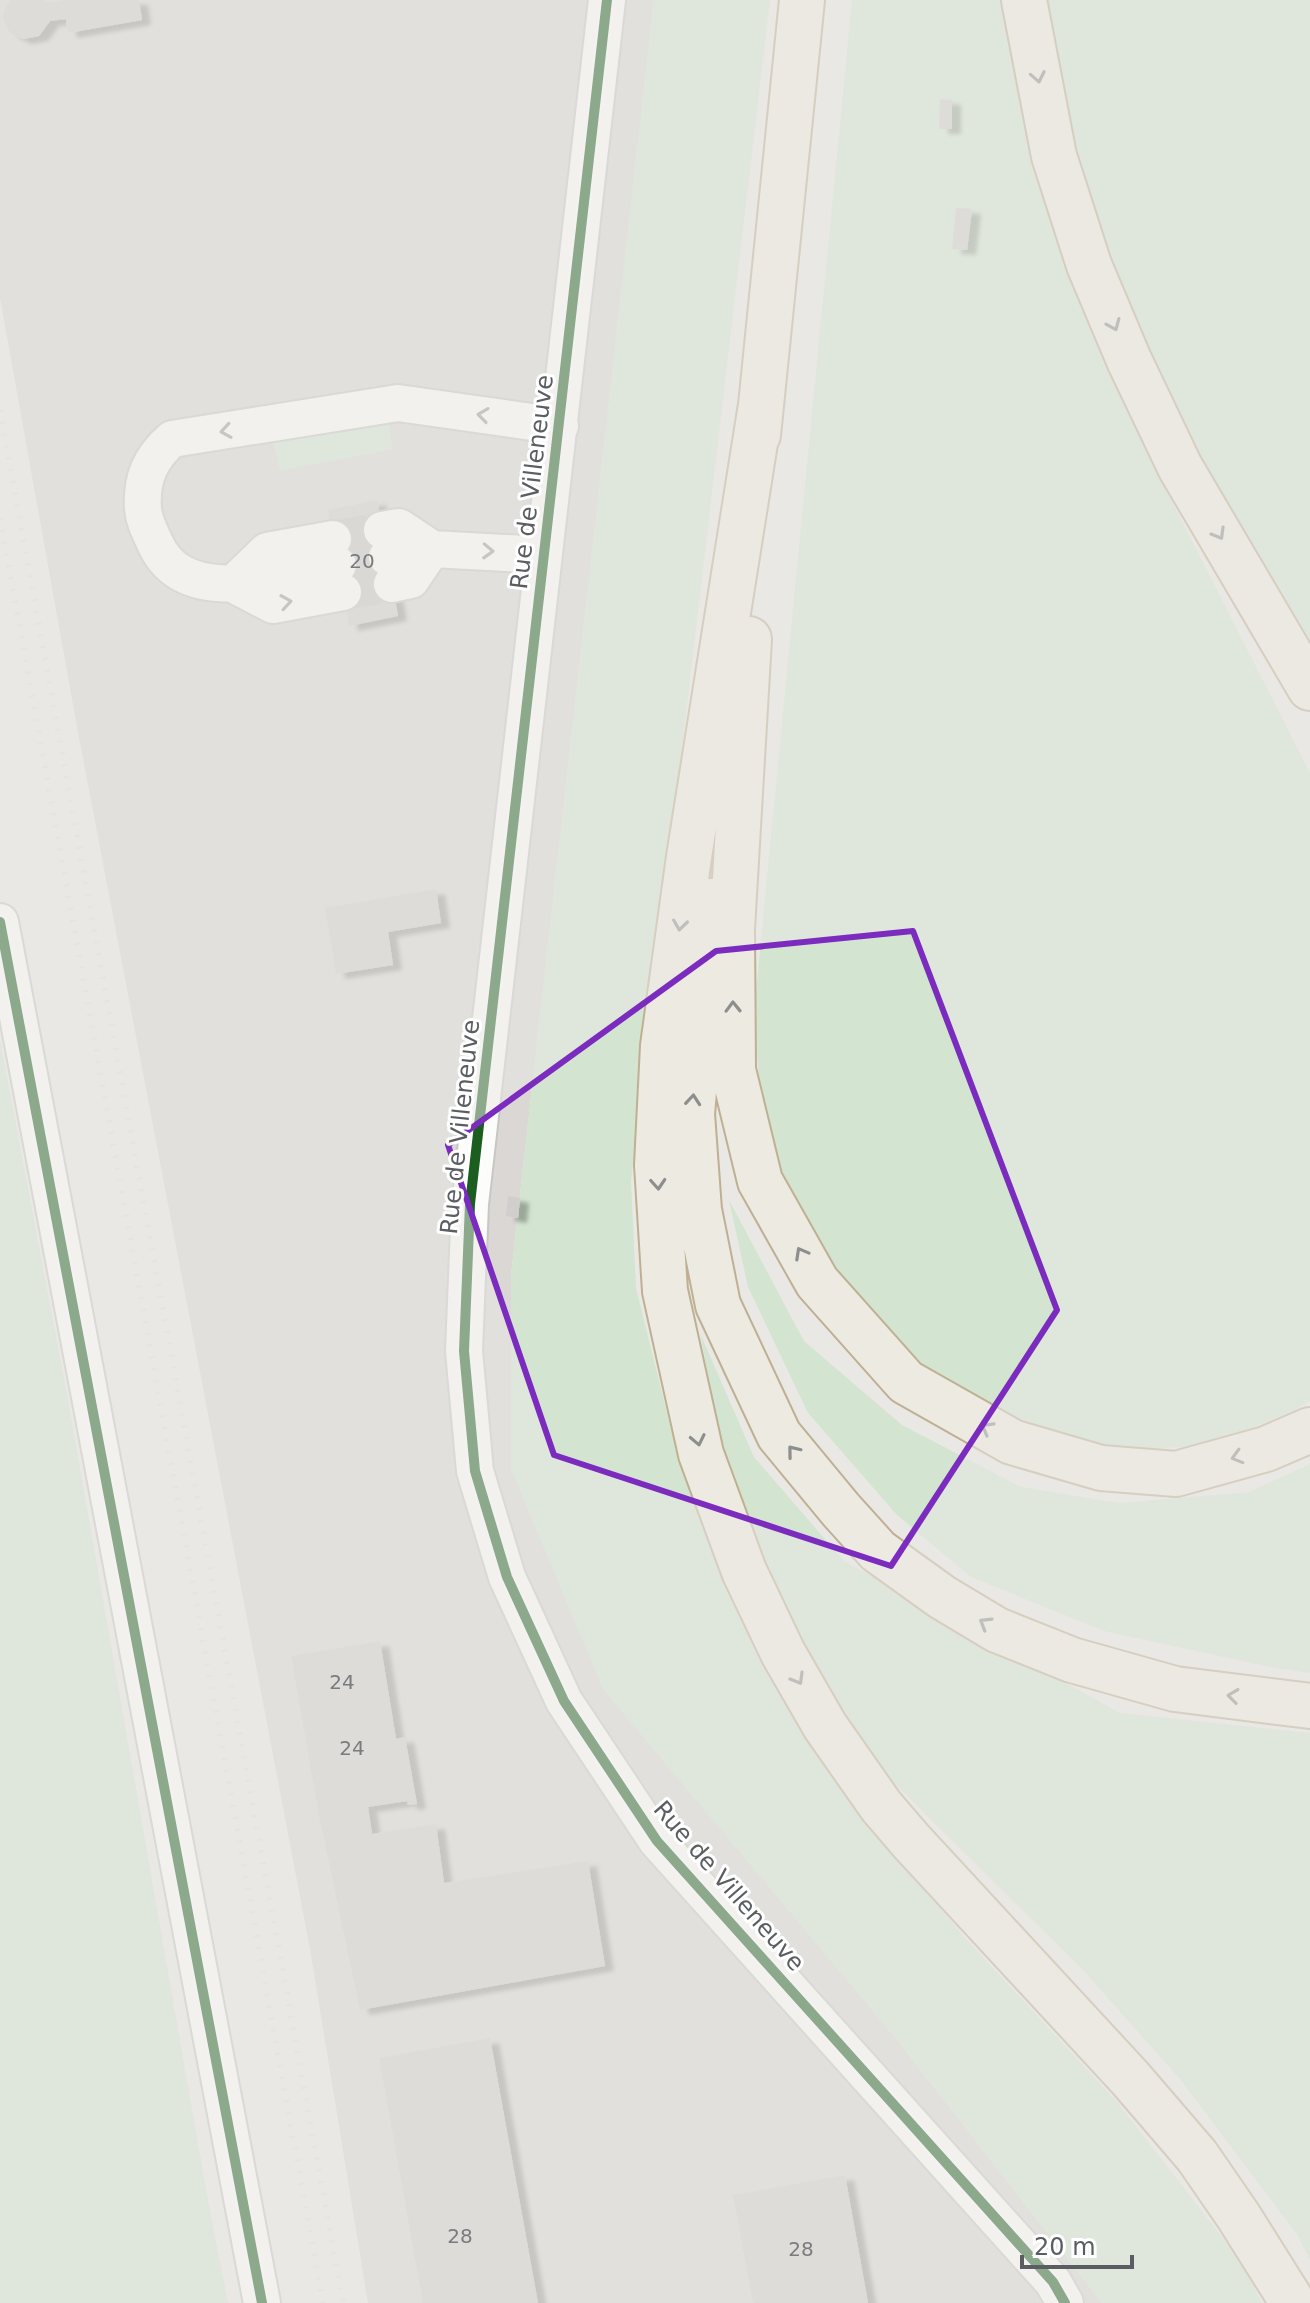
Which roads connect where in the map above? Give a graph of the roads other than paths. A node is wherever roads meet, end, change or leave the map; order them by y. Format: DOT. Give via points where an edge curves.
graph roads {
  1 [pos="607,0"];
  2 [pos="802,0"];
  3 [pos="1024,0"];
  4 [pos="761,405"];
  5 [pos="560,426"];
  6 [pos="432,549"];
  7 [pos="543,555"];
  8 [pos="338,565"];
  9 [pos="1310,688"];
  10 [pos="0,922"];
  11 [pos="1310,1430"];
  12 [pos="1310,1706"];
  13 [pos="262,2303"];
  14 [pos="1065,2303"];
  15 [pos="1293,2303"];
  1 -- 5 [label="street, Rue de Villeneuve"];
  2 -- 4 [label="highway"];
  3 -- 9 [label="highway, one-way" via="1054,156 1089,265 1180,467"];
  11 -- 4 [label="highway, one-way" via="1266,1449 1176,1474 1101,1468 1012,1442 906,1382 817,1282 760,1181 733,1070 732,929"];
  12 -- 4 [label="highway, one-way" via="1175,1689 1072,1660 997,1630 942,1597 878,1551 779,1435 718,1305 699,1210 692,1114"];
  4 -- 15 [label="highway, one-way" via="663,1046 657,1165 665,1291 701,1454 744,1571 783,1653 833,1738 911,1841 1197,2156"];
  5 -- 7 [label="street, Rue de Villeneuve"];
  5 -- 8 [label="street, one-way" via="398,403 172,439 155,453 142,495 144,517 174,569 192,580 233,584"];
  6 -- 6 [label="street" via="399,527 387,557 411,580"];
  6 -- 7 [label="street, one-way"];
  7 -- 14 [label="street, Rue de Villeneuve" via="470,1204 464,1351 475,1471 507,1577 564,1701 657,1841 1053,2282"];
  10 -- 13 [label="street"];
}
